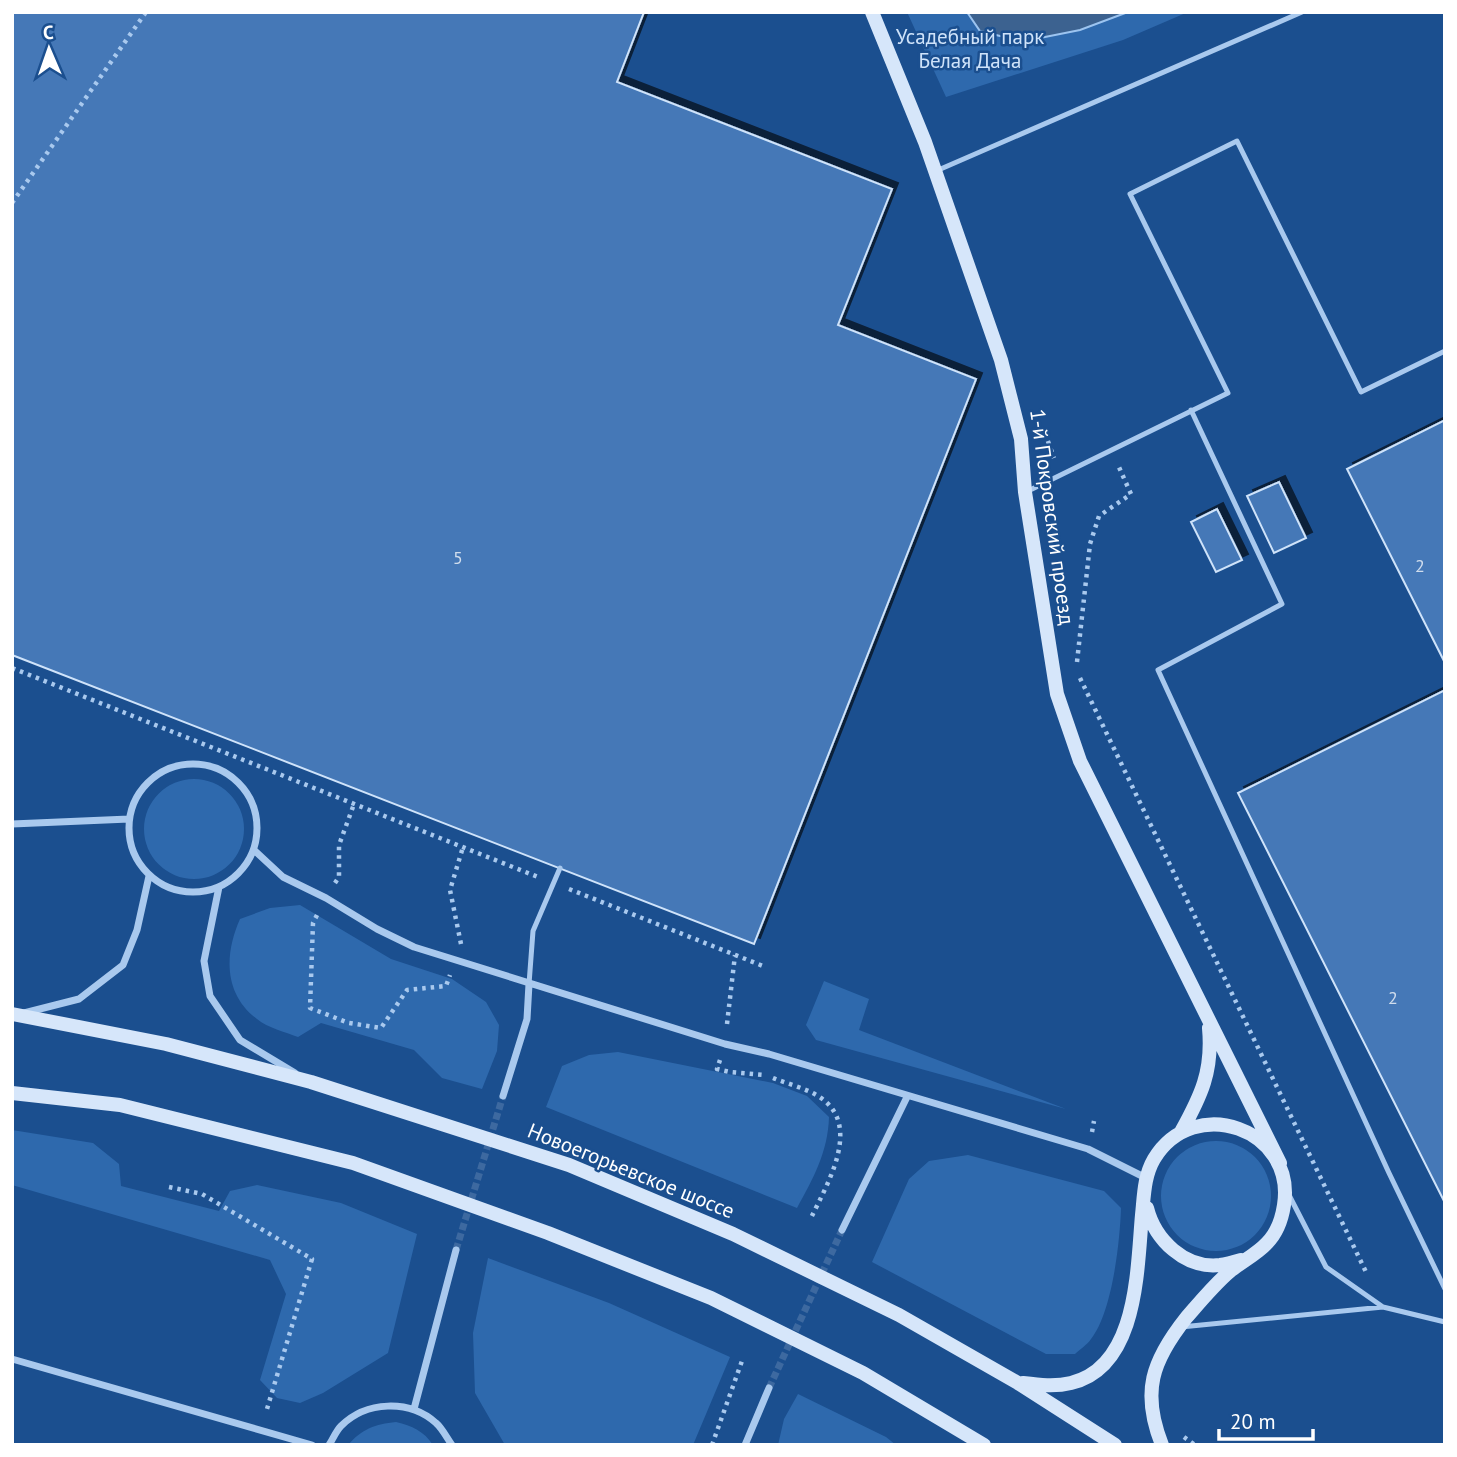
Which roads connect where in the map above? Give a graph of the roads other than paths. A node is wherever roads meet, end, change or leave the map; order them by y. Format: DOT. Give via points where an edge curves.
graph roads {
  1 [pos="872,12"];
  2 [pos="1302,12"];
  3 [pos="936,171"];
  4 [pos="1445,351"];
  5 [pos="1191,411"];
  6 [pos="1025,492"];
  7 [pos="129,819"];
  8 [pos="12,824"];
  9 [pos="254,850"];
  10 [pos="560,868"];
  11 [pos="149,876"];
  12 [pos="219,887"];
  13 [pos="529,984"];
  14 [pos="15,1014"];
  15 [pos="1208,1019"];
  16 [pos="311,1082"];
  17 [pos="12,1093"];
  18 [pos="503,1096"];
  19 [pos="907,1097"];
  20 [pos="1181,1132"];
  21 [pos="1280,1163"];
  22 [pos="1146,1178"];
  23 [pos="1287,1191"];
  24 [pos="1144,1197"];
  25 [pos="842,1230"];
  26 [pos="456,1250"];
  27 [pos="1244,1259"];
  28 [pos="1445,1289"];
  29 [pos="1384,1307"];
  30 [pos="1445,1322"];
  31 [pos="1179,1327"];
  32 [pos="12,1359"];
  33 [pos="1018,1383"];
  34 [pos="769,1388"];
  35 [pos="414,1409"];
  36 [pos="312,1445"];
  37 [pos="329,1445"];
  38 [pos="452,1445"];
  39 [pos="745,1445"];
  40 [pos="985,1445"];
  41 [pos="1115,1445"];
  42 [pos="1161,1445"];
  1 -- 3 [label="street, 1-й Покровский проезд"];
  2 -- 3 [label="lane"];
  3 -- 6 [label="street, 1-й Покровский проезд" via="1011,396 1021,439"];
  4 -- 5 [label="lane" via="1360,393 1237,141 1130,194 1228,393"];
  5 -- 6 [label="lane"];
  5 -- 28 [label="lane" via="1282,604 1158,670"];
  6 -- 15 [label="street, 1-й Покровский проезд" via="1057,694 1080,761"];
  7 -- 8 [label="street"];
  7 -- 9 [label="street" via="146,784 164,770 189,764 216,767 237,781 251,799 258,825"];
  7 -- 11 [label="street" via="134,856"];
  9 -- 12 [label="street" via="241,872"];
  9 -- 13 [label="street" via="283,877 377,929 414,947"];
  10 -- 13 [label="lane" via="533,931"];
  11 -- 12 [label="street" via="168,888 195,893"];
  11 -- 14 [label="street" via="137,930 123,964 79,999"];
  12 -- 16 [label="street" via="204,961 210,996 240,1040"];
  13 -- 18 [label="street" via="527,1019"];
  13 -- 19 [label="street"];
  14 -- 16 [label="street, Новоегорьевское шоссе" via="166,1044"];
  15 -- 20 [label="street, 1-й Покровский проезд" via="1211,1049 1207,1077"];
  15 -- 21 [label="street, 1-й Покровский проезд"];
  16 -- 33 [label="street, Новоегорьевское шоссе" via="569,1165 733,1234 899,1315"];
  17 -- 40 [label="street" via="120,1105 353,1163 548,1233 723,1304 863,1373"];
  19 -- 22 [label="street" via="1088,1149"];
  19 -- 25 [label="street"];
  20 -- 21 [label="street" via="1208,1124 1237,1126 1262,1141"];
  20 -- 22 [label="street" via="1165,1144"];
  21 -- 23 [label="street"];
  22 -- 24 [label="street"];
  23 -- 27 [label="street" via="1282,1219 1267,1243"];
  23 -- 29 [label="lane" via="1326,1267"];
  24 -- 27 [label="street" via="1151,1224 1167,1246 1190,1261 1217,1265"];
  24 -- 33 [label="street" via="1134,1295 1112,1357 1094,1374 1071,1383"];
  26 -- 35 [label="street"];
  27 -- 31 [label="street" via="1212,1287"];
  29 -- 30 [label="lane"];
  29 -- 31 [label="lane"];
  31 -- 42 [label="street" via="1162,1350 1152,1382 1151,1414"];
  32 -- 36 [label="street"];
  33 -- 41 [label="street, Новоегорьевское шоссе"];
  34 -- 39 [label="street"];
  35 -- 37 [label="street" via="388,1405 362,1411 341,1427"];
  35 -- 38 [label="street" via="437,1423"];
}
